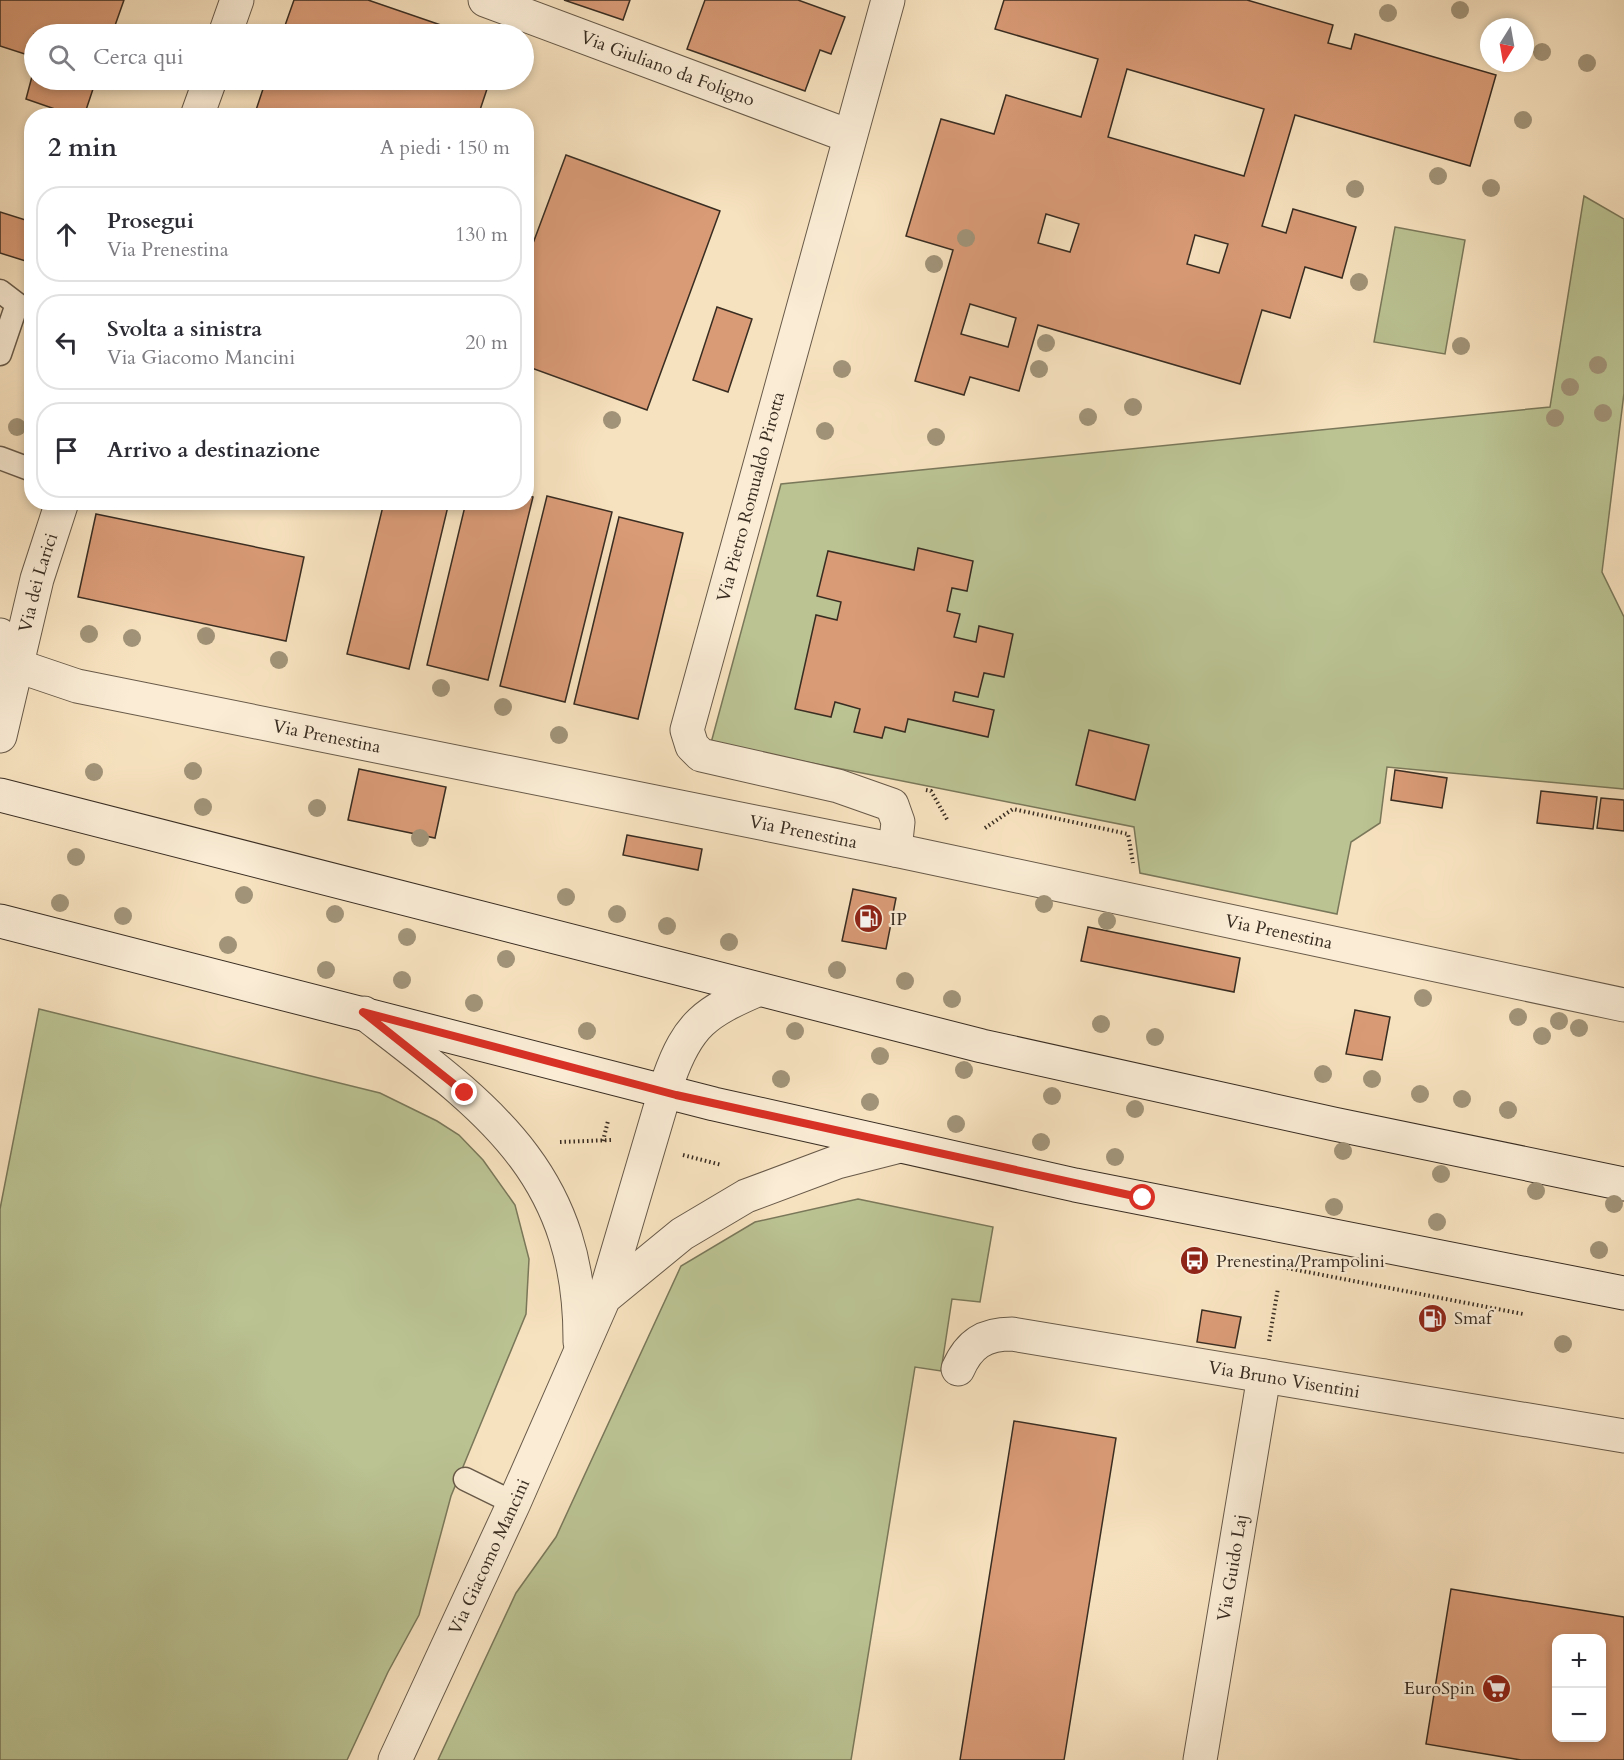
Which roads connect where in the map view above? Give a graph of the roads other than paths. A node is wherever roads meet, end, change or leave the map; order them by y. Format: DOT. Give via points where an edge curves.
graph roads {
  1 [pos="237,0"];
  2 [pos="485,0"];
  3 [pos="888,0"];
  4 [pos="229,24"];
  5 [pos="206,90"];
  6 [pos="200,108"];
  7 [pos="849,136"];
  8 [pos="0,291"];
  9 [pos="0,354"];
  10 [pos="0,458"];
  11 [pos="24,467"];
  12 [pos="59,510"];
  13 [pos="0,635"];
  14 [pos="18,666"];
  15 [pos="0,736"];
  16 [pos="0,795"];
  17 [pos="895,850"];
  18 [pos="0,921"];
  19 [pos="757,990"];
  20 [pos="1624,1005"];
  21 [pos="363,1012"];
  22 [pos="665,1092"];
  23 [pos="900,1146"];
  24 [pos="1624,1184"];
  25 [pos="1624,1293"];
  26 [pos="604,1298"];
  27 [pos="580,1353"];
  28 [pos="1266,1362"];
  29 [pos="958,1369"];
  30 [pos="1624,1436"];
  31 [pos="465,1479"];
  32 [pos="514,1503"];
  33 [pos="395,1760"];
  34 [pos="1200,1760"];
  1 -- 4 [label="street"];
  2 -- 7 [label="street, Via Giuliano da Foligno"];
  3 -- 7 [label="street, Via Pietro Romualdo Pirotta"];
  5 -- 6 [label="street"];
  7 -- 17 [label="street, Via Pietro Romualdo Pirotta" via="687,730 692,746 701,755 838,786 892,805 898,822"];
  8 -- 9 [label="lane" via="17,304"];
  10 -- 11 [label="lane"];
  12 -- 14 [label="street, Via dei Larici" via="37,579"];
  13 -- 14 [label="street" via="7,656"];
  14 -- 15 [label="street, Via dei Larici"];
  14 -- 17 [label="street, Via Prenestina" via="118,695"];
  16 -- 19 [label="street"];
  17 -- 20 [label="street, Via Prenestina"];
  18 -- 21 [label="street"];
  19 -- 22 [label="street" via="719,1007 697,1025 683,1044"];
  19 -- 24 [label="street" via="1069,1066"];
  21 -- 22 [label="street"];
  21 -- 27 [label="street, Via Giacomo Mancini" via="490,1116 549,1194 568,1237 575,1268"];
  22 -- 23 [label="street"];
  22 -- 26 [label="street"];
  23 -- 25 [label="street" via="1075,1185"];
  23 -- 26 [label="street, Via Giacomo Mancini" via="829,1165 746,1196 682,1234"];
  26 -- 27 [label="street, Via Giacomo Mancini"];
  27 -- 32 [label="street, Via Giacomo Mancini"];
  28 -- 29 [label="street, Via Bruno Visentini" via="1012,1334 977,1341"];
  28 -- 30 [label="street, Via Bruno Visentini"];
  28 -- 34 [label="street, Via Guido Laj"];
  31 -- 32 [label="lane"];
  32 -- 33 [label="street, Via Giacomo Mancini"];
}
